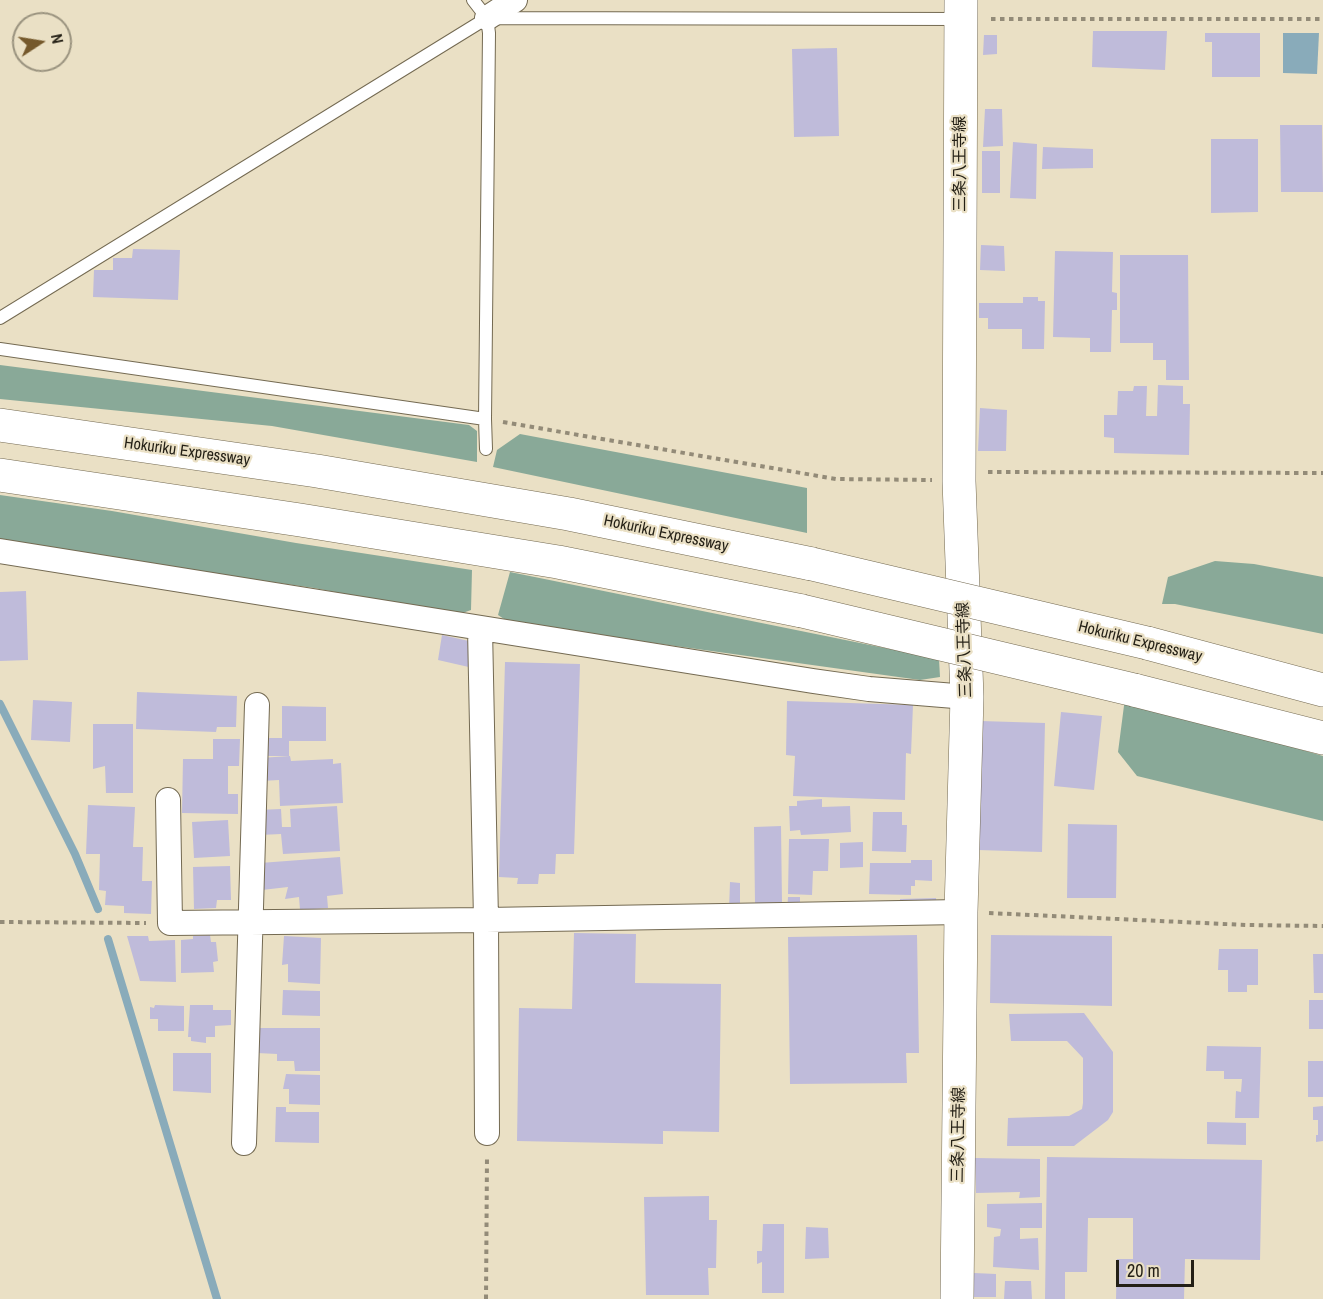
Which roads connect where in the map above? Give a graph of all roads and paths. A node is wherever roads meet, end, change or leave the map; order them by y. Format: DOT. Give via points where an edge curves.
graph roads {
  1 [pos="515,0"];
  2 [pos="480,9"];
  3 [pos="961,10"];
  4 [pos="1323,19"];
  5 [pos="0,318"];
  6 [pos="0,349"];
  7 [pos="485,419"];
  8 [pos="0,425"];
  9 [pos="486,449"];
  10 [pos="1323,473"];
  11 [pos="0,475"];
  12 [pos="959,476"];
  13 [pos="0,551"];
  14 [pos="480,629"];
  15 [pos="1323,690"];
  16 [pos="967,697"];
  17 [pos="257,705"];
  18 [pos="1323,738"];
  19 [pos="168,800"];
  20 [pos="961,912"];
  21 [pos="486,920"];
  22 [pos="0,922"];
  23 [pos="250,922"];
  24 [pos="170,923"];
  25 [pos="1323,926"];
  26 [pos="487,1133"];
  27 [pos="244,1143"];
  28 [pos="486,1299"];
  29 [pos="957,1299"];
  1 -- 2 [label="street"];
  2 -- 3 [label="lane"];
  2 -- 5 [label="lane"];
  2 -- 7 [label="lane" via="489,45"];
  3 -- 4 [label="path"];
  3 -- 12 [label="main road, 三条八王寺線"];
  6 -- 7 [label="lane"];
  7 -- 9 [label="lane"];
  7 -- 12 [label="path" via="836,479"];
  8 -- 15 [label="main road, Hokuriku Expressway, bridge" via="569,514 812,564"];
  10 -- 12 [label="path"];
  11 -- 18 [label="main road, bridge" via="558,562 802,611"];
  12 -- 16 [label="main road, 三条八王寺線"];
  13 -- 14 [label="street"];
  14 -- 16 [label="street" via="858,687"];
  14 -- 21 [label="street"];
  16 -- 20 [label="main road, 三条八王寺線"];
  17 -- 23 [label="street"];
  19 -- 24 [label="street"];
  20 -- 21 [label="street"];
  20 -- 25 [label="path"];
  20 -- 29 [label="main road, 三条八王寺線"];
  21 -- 23 [label="street"];
  21 -- 26 [label="street"];
  22 -- 24 [label="path"];
  23 -- 24 [label="street"];
  23 -- 27 [label="street"];
  26 -- 28 [label="path"];
}
